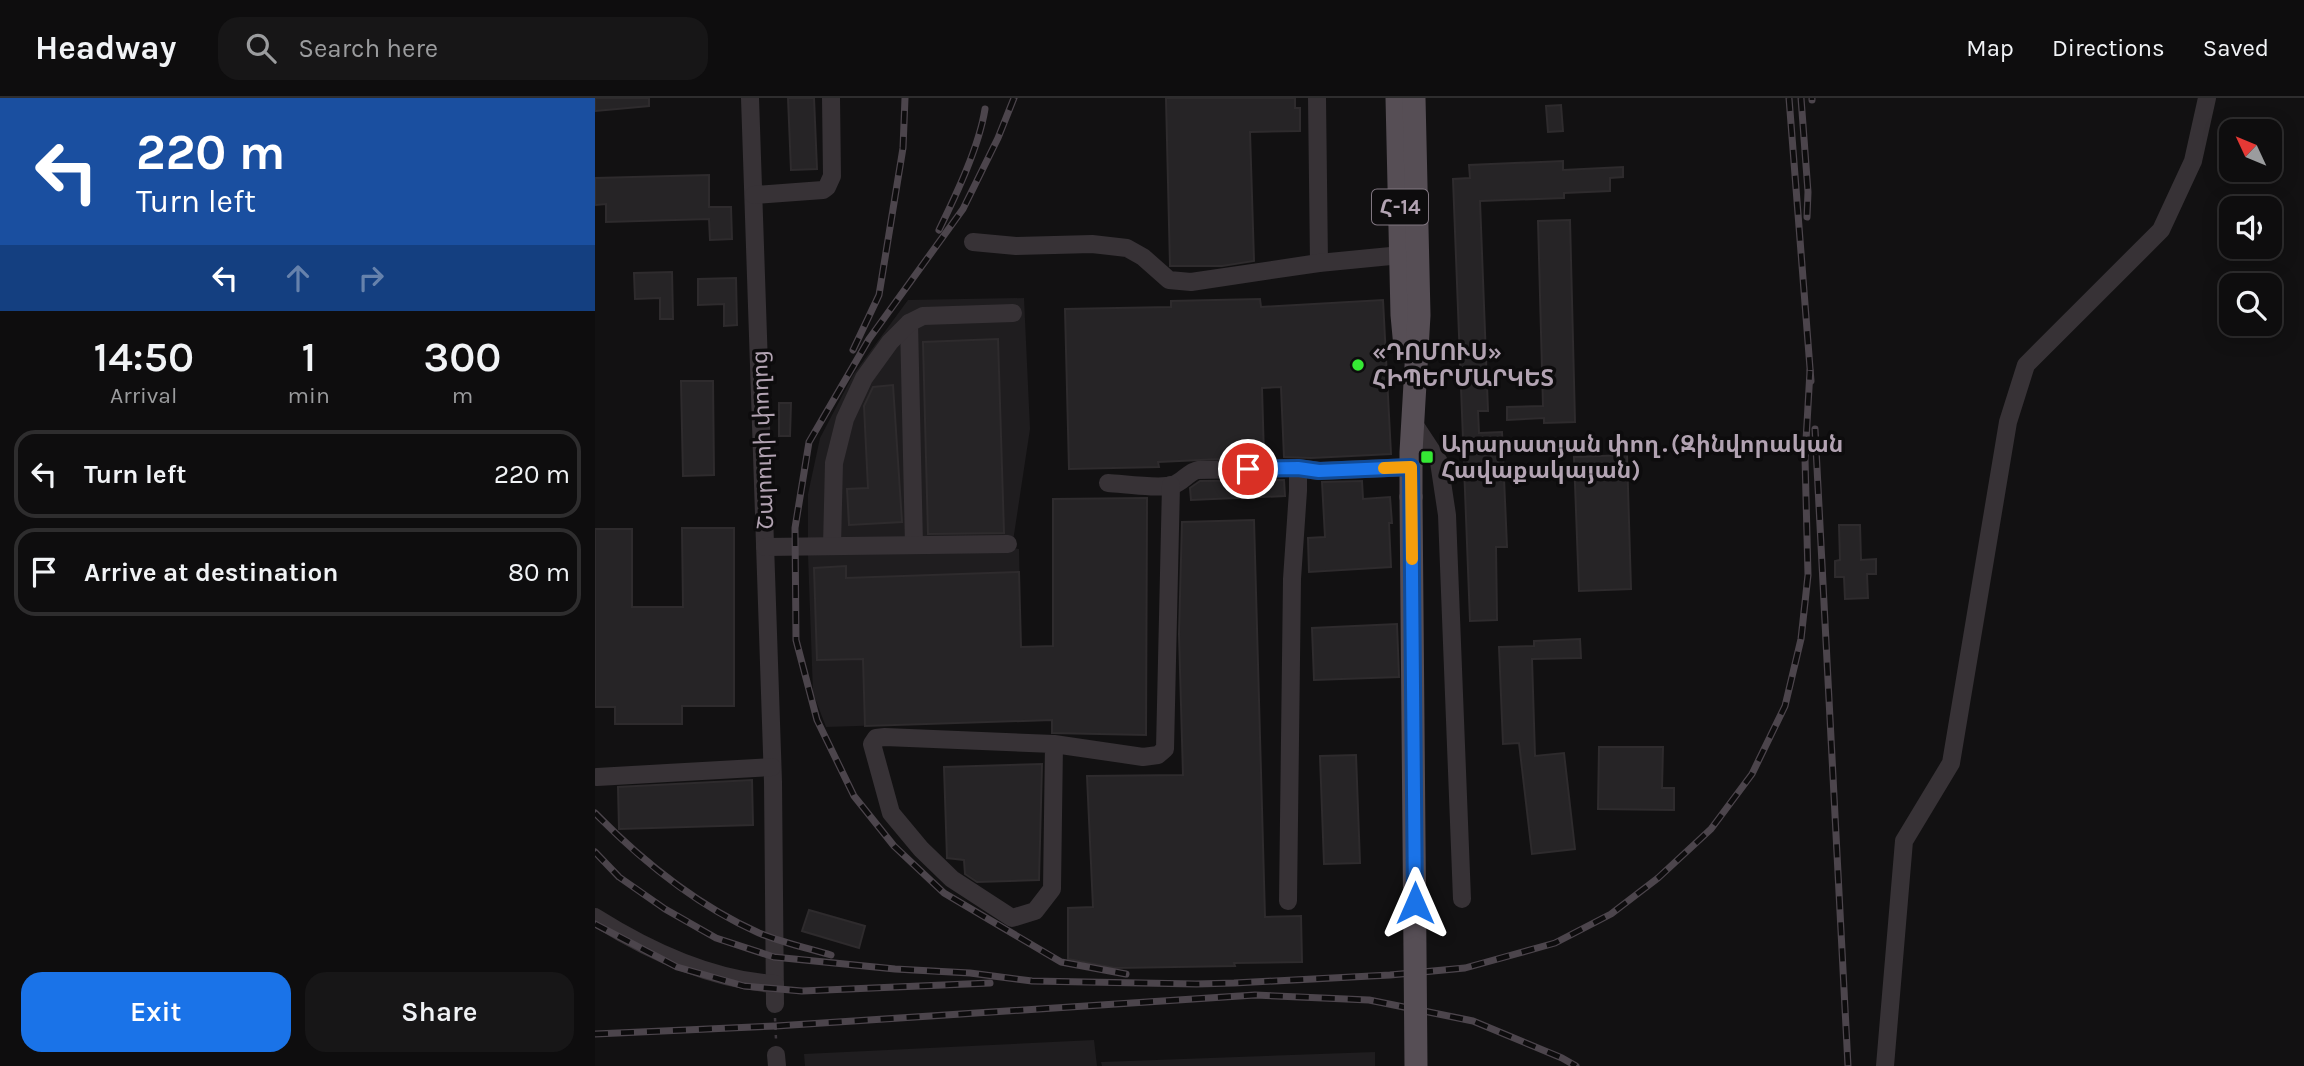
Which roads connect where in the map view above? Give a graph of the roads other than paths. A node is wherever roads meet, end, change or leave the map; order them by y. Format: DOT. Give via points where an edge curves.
graph roads {
  1 [pos="750,98"];
  2 [pos="831,98"];
  3 [pos="1317,98"];
  4 [pos="1397,98"];
  5 [pos="1414,98"];
  6 [pos="2207,98"];
  7 [pos="754,195"];
  8 [pos="973,242"];
  9 [pos="1401,256"];
  10 [pos="1319,263"];
  11 [pos="1013,313"];
  12 [pos="909,323"];
  13 [pos="1412,421"];
  14 [pos="1411,467"];
  15 [pos="1298,468"];
  16 [pos="1108,484"];
  17 [pos="1171,485"];
  18 [pos="1008,544"];
  19 [pos="914,545"];
  20 [pos="832,546"];
  21 [pos="765,547"];
  22 [pos="1054,744"];
  23 [pos="773,775"];
  24 [pos="597,776"];
  25 [pos="1462,899"];
  26 [pos="1288,901"];
  27 [pos="595,917"];
  28 [pos="775,984"];
  29 [pos="775,1004"];
  30 [pos="1416,1066"];
  31 [pos="1885,1066"];
  1 -- 7 [label="street, Շարուրի փողոց"];
  2 -- 7 [label="street" via="832,176 827,187"];
  3 -- 10 [label="street"];
  4 -- 9 [label="main road, Հ-14"];
  5 -- 13 [label="main road, Հ-14" via="1419,315"];
  6 -- 31 [label="street" via="2193,160 2161,230 2026,365 2008,422 1951,763 1904,841"];
  7 -- 21 [label="street, Շարուրի փողոց"];
  8 -- 10 [label="street" via="1127,248 1169,280 1191,282"];
  9 -- 10 [label="street"];
  9 -- 13 [label="main road, Հ-14"];
  11 -- 12 [label="street" via="923,316"];
  12 -- 19 [label="street"];
  12 -- 20 [label="street" via="864,378 845,419 833,468"];
  13 -- 14 [label="main road, Հ-14"];
  13 -- 25 [label="street" via="1439,462 1447,516"];
  14 -- 15 [label="street"];
  14 -- 30 [label="main road, Հ-14, bridge"];
  15 -- 17 [label="street" via="1198,470"];
  15 -- 26 [label="street"];
  16 -- 17 [label="street"];
  17 -- 22 [label="street" via="1164,749 1159,755 1143,757"];
  18 -- 19 [label="street"];
  19 -- 20 [label="street"];
  20 -- 21 [label="street"];
  21 -- 23 [label="street, Շարուրի փողոց"];
  22 -- 22 [label="street" via="1052,889 1035,911 1012,918 952,879 891,813 872,744 885,737"];
  23 -- 24 [label="street"];
  23 -- 28 [label="street, Շարուրի փողոց"];
  27 -- 28 [label="street" via="678,961 730,978"];
  28 -- 29 [label="street, Շարուրի փողոց"];
}
